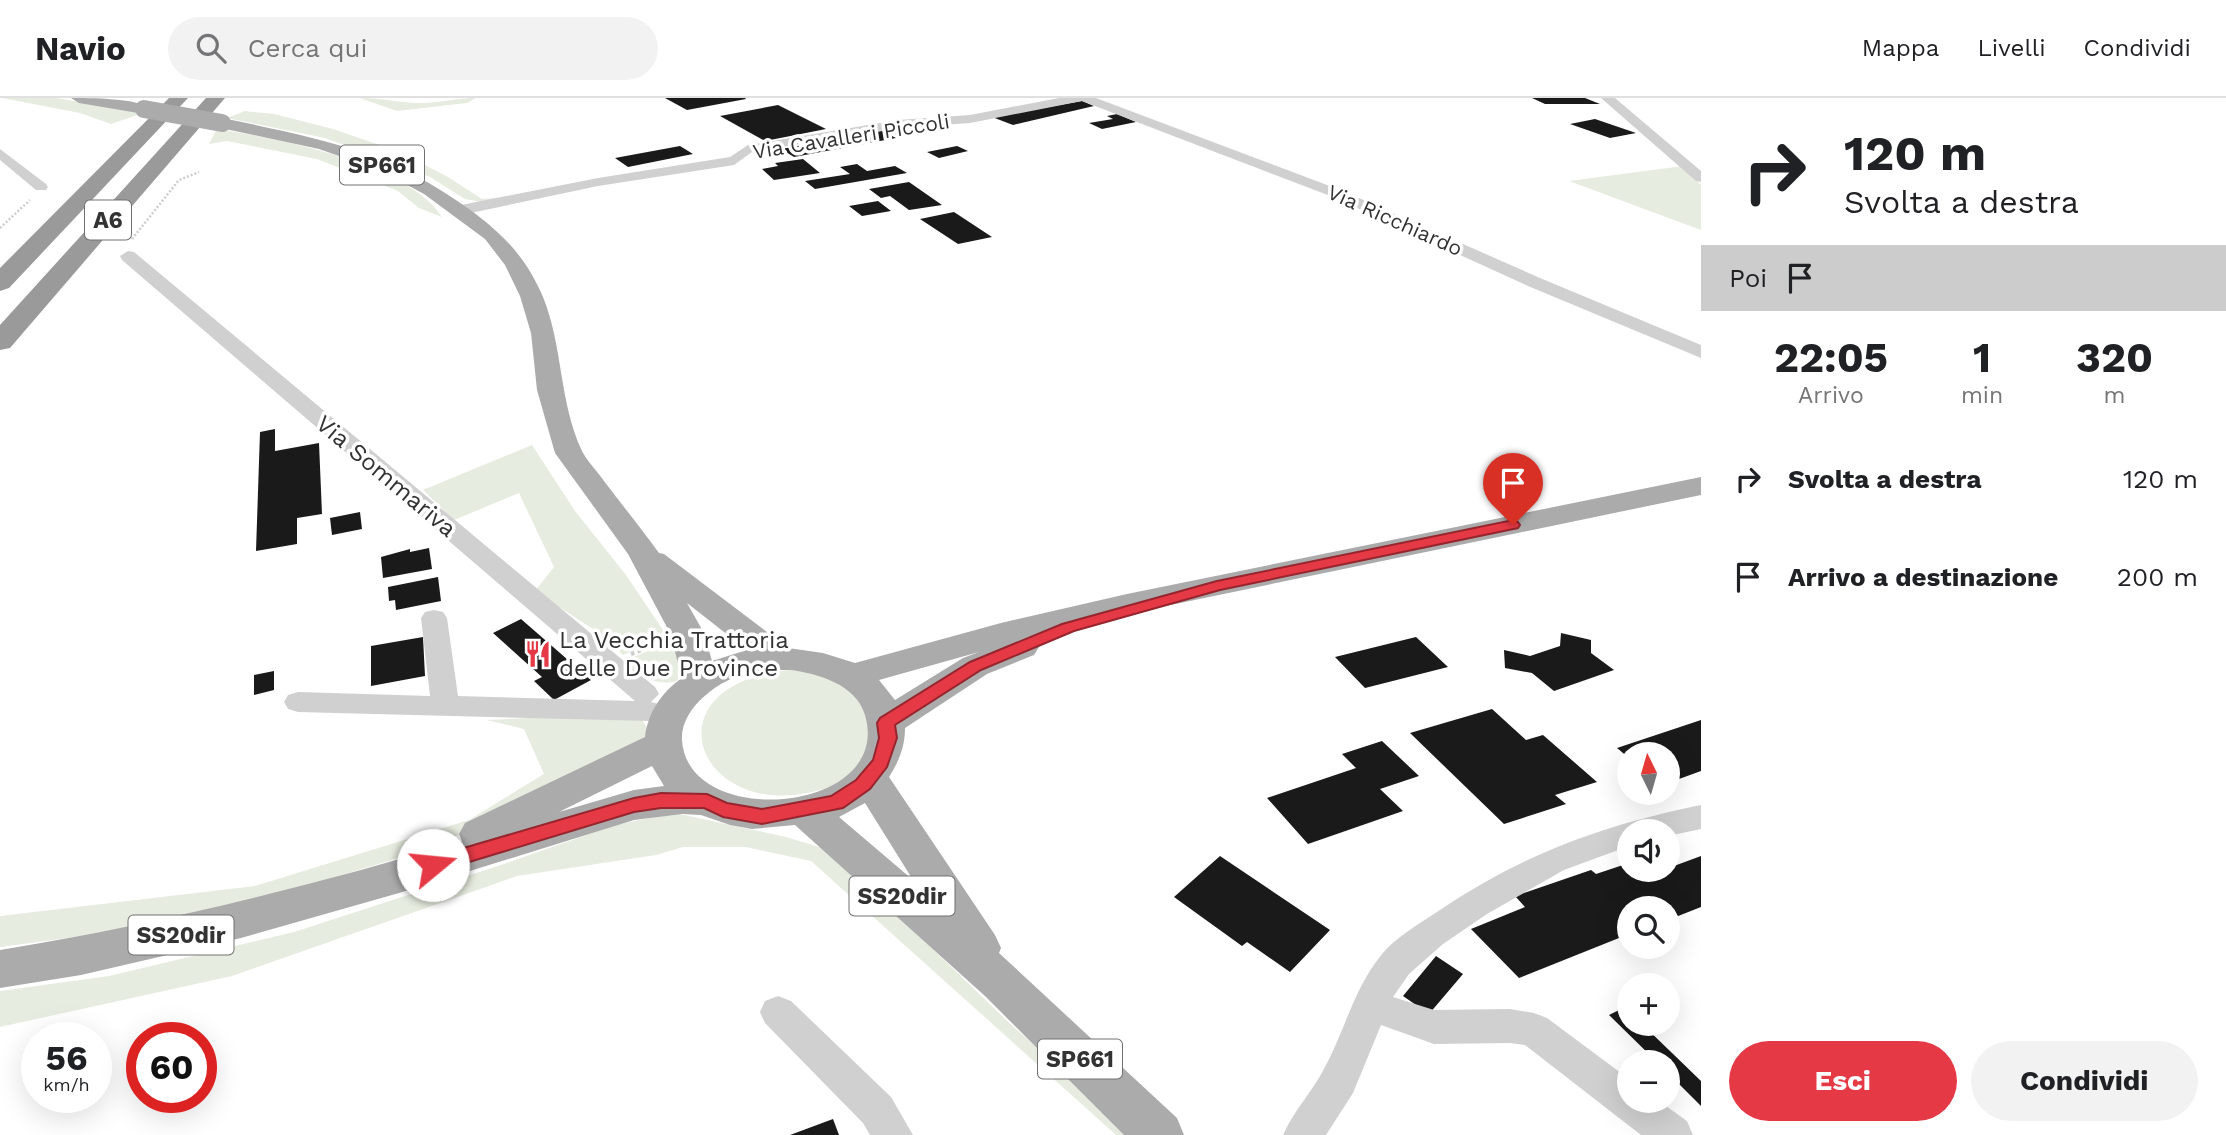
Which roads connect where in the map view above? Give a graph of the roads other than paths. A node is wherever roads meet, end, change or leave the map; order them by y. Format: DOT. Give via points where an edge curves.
graph roads {
  1 [pos="79,98"];
  2 [pos="179,98"];
  3 [pos="216,98"];
  4 [pos="1079,98"];
  5 [pos="1084,98"];
  6 [pos="1607,98"];
  7 [pos="0,153"];
  8 [pos="1701,178"];
  9 [pos="41,187"];
  10 [pos="461,210"];
  11 [pos="128,256"];
  12 [pos="0,283"];
  13 [pos="0,342"];
  14 [pos="1701,352"];
  15 [pos="1701,486"];
  16 [pos="643,553"];
  17 [pos="1217,585"];
  18 [pos="434,618"];
  19 [pos="780,659"];
  20 [pos="852,677"];
  21 [pos="693,689"];
  22 [pos="298,702"];
  23 [pos="445,704"];
  24 [pos="655,718"];
  25 [pos="886,723"];
  26 [pos="869,777"];
  27 [pos="707,801"];
  28 [pos="803,809"];
  29 [pos="1701,817"];
  30 [pos="1680,821"];
  31 [pos="1617,838"];
  32 [pos="358,887"];
  33 [pos="0,969"];
  34 [pos="1001,982"];
  35 [pos="1370,1006"];
  36 [pos="778,1012"];
  37 [pos="893,1135"];
  38 [pos="1159,1135"];
  39 [pos="1303,1135"];
  40 [pos="1673,1135"];
  1 -- 10 [label="main road, SP661, bridge" via="279,134 352,154 410,178"];
  2 -- 12 [label="highway, A6"];
  3 -- 13 [label="highway, A6"];
  4 -- 10 [label="street, Via Cavalleri Piccoli" via="970,119 898,124 748,149 734,161"];
  5 -- 14 [label="street, Via Ricchiardo" via="1349,199"];
  6 -- 8 [label="street"];
  7 -- 9 [label="street"];
  10 -- 16 [label="main road, SP661" via="515,262 543,333 550,390 569,453"];
  11 -- 24 [label="street, Via Sommariva"];
  15 -- 17 [label="main road"];
  16 -- 19 [label="main road"];
  16 -- 21 [label="main road" via="687,633"];
  17 -- 20 [label="main road" via="1014,631"];
  17 -- 25 [label="main road" via="1056,632 975,666"];
  18 -- 23 [label="street"];
  19 -- 20 [label="main road" via="823,664"];
  19 -- 21 [label="main road" via="726,668"];
  20 -- 25 [label="main road" via="872,694"];
  21 -- 24 [label="main road"];
  22 -- 23 [label="street"];
  23 -- 24 [label="street"];
  24 -- 27 [label="main road" via="670,770 691,793"];
  24 -- 32 [label="main road, SS20dir" via="511,819"];
  25 -- 26 [label="main road" via="888,738 881,763"];
  26 -- 28 [label="main road" via="836,803"];
  26 -- 34 [label="main road, SS20dir"];
  27 -- 28 [label="main road" via="723,810 762,817"];
  27 -- 32 [label="main road, SS20dir" via="634,805"];
  28 -- 34 [label="main road, SS20dir"];
  29 -- 30 [label="street"];
  31 -- 35 [label="street" via="1552,862 1453,919 1396,963"];
  32 -- 33 [label="main road, SS20dir" via="129,948"];
  34 -- 38 [label="main road, SP661"];
  35 -- 39 [label="street" via="1339,1080"];
  35 -- 40 [label="street" via="1434,1027 1534,1030"];
  36 -- 37 [label="street" via="877,1110"];
}
